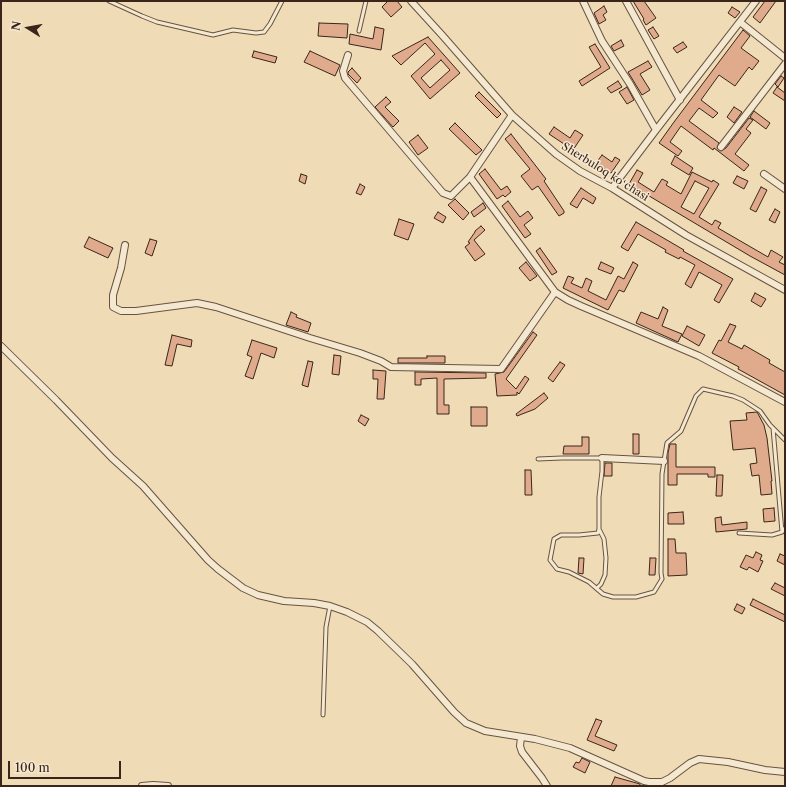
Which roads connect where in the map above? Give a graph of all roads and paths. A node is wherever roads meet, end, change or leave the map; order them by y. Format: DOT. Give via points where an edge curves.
graph roads {
  1 [pos="109,1"];
  2 [pos="282,1"];
  3 [pos="366,1"];
  4 [pos="411,1"];
  5 [pos="583,1"];
  6 [pos="626,1"];
  7 [pos="756,1"];
  8 [pos="740,22"];
  9 [pos="359,31"];
  10 [pos="348,55"];
  11 [pos="785,58"];
  12 [pos="785,64"];
  13 [pos="680,100"];
  14 [pos="512,115"];
  15 [pos="656,130"];
  16 [pos="721,147"];
  17 [pos="764,174"];
  18 [pos="470,177"];
  19 [pos="612,188"];
  20 [pos="785,189"];
  21 [pos="125,245"];
  22 [pos="785,290"];
  23 [pos="556,292"];
  24 [pos="1,346"];
  25 [pos="785,402"];
  26 [pos="773,428"];
  27 [pos="785,440"];
  28 [pos="602,458"];
  29 [pos="538,459"];
  30 [pos="664,461"];
  31 [pos="785,528"];
  32 [pos="599,529"];
  33 [pos="782,532"];
  34 [pos="739,533"];
  35 [pos="597,588"];
  36 [pos="330,606"];
  37 [pos="323,715"];
  38 [pos="521,737"];
  39 [pos="785,772"];
  40 [pos="142,786"];
  41 [pos="168,786"];
  42 [pos="547,786"];
  1 -- 2 [label="lane" via="157,22 213,35 233,30 264,32"];
  3 -- 9 [label="lane"];
  4 -- 14 [label="street, Sherbuloq koʻchasi"];
  5 -- 15 [label="street" via="602,41"];
  6 -- 13 [label="street"];
  7 -- 8 [label="street"];
  8 -- 11 [label="street"];
  8 -- 13 [label="street"];
  10 -- 18 [label="street" via="343,71 345,78 443,193 451,196"];
  12 -- 16 [label="street"];
  13 -- 15 [label="street"];
  14 -- 18 [label="street"];
  14 -- 19 [label="street, Sherbuloq koʻchasi" via="556,154 580,171"];
  15 -- 19 [label="street"];
  17 -- 20 [label="street"];
  18 -- 23 [label="street"];
  19 -- 22 [label="street, Sherbuloq koʻchasi" via="686,235"];
  21 -- 23 [label="street" via="113,295 113,307 121,311 197,304 216,307 360,353 391,367 501,370"];
  23 -- 25 [label="street" via="581,306 699,356"];
  24 -- 36 [label="street" via="143,486 218,569 243,588 258,595 284,601"];
  26 -- 27 [label="lane"];
  26 -- 30 [label="lane" via="760,411 743,400 703,389 696,396 681,431 667,443"];
  26 -- 33 [label="lane"];
  28 -- 29 [label="lane"];
  28 -- 30 [label="street"];
  28 -- 32 [label="lane"];
  30 -- 35 [label="lane" via="662,579 659,585 654,592 636,597 613,597 603,594"];
  31 -- 33 [label="lane"];
  32 -- 35 [label="lane" via="604,539 606,558 605,575"];
  32 -- 35 [label="lane" via="598,532 579,535 562,534 554,539 550,560 557,569 569,572"];
  33 -- 34 [label="lane" via="772,535"];
  36 -- 37 [label="lane" via="326,627"];
  36 -- 38 [label="street" via="356,616 378,631 425,677 459,718 485,731"];
  38 -- 39 [label="street" via="570,748 649,782 662,782 699,759"];
  38 -- 42 [label="street" via="522,752"];
  40 -- 41 [label="street"];
}
